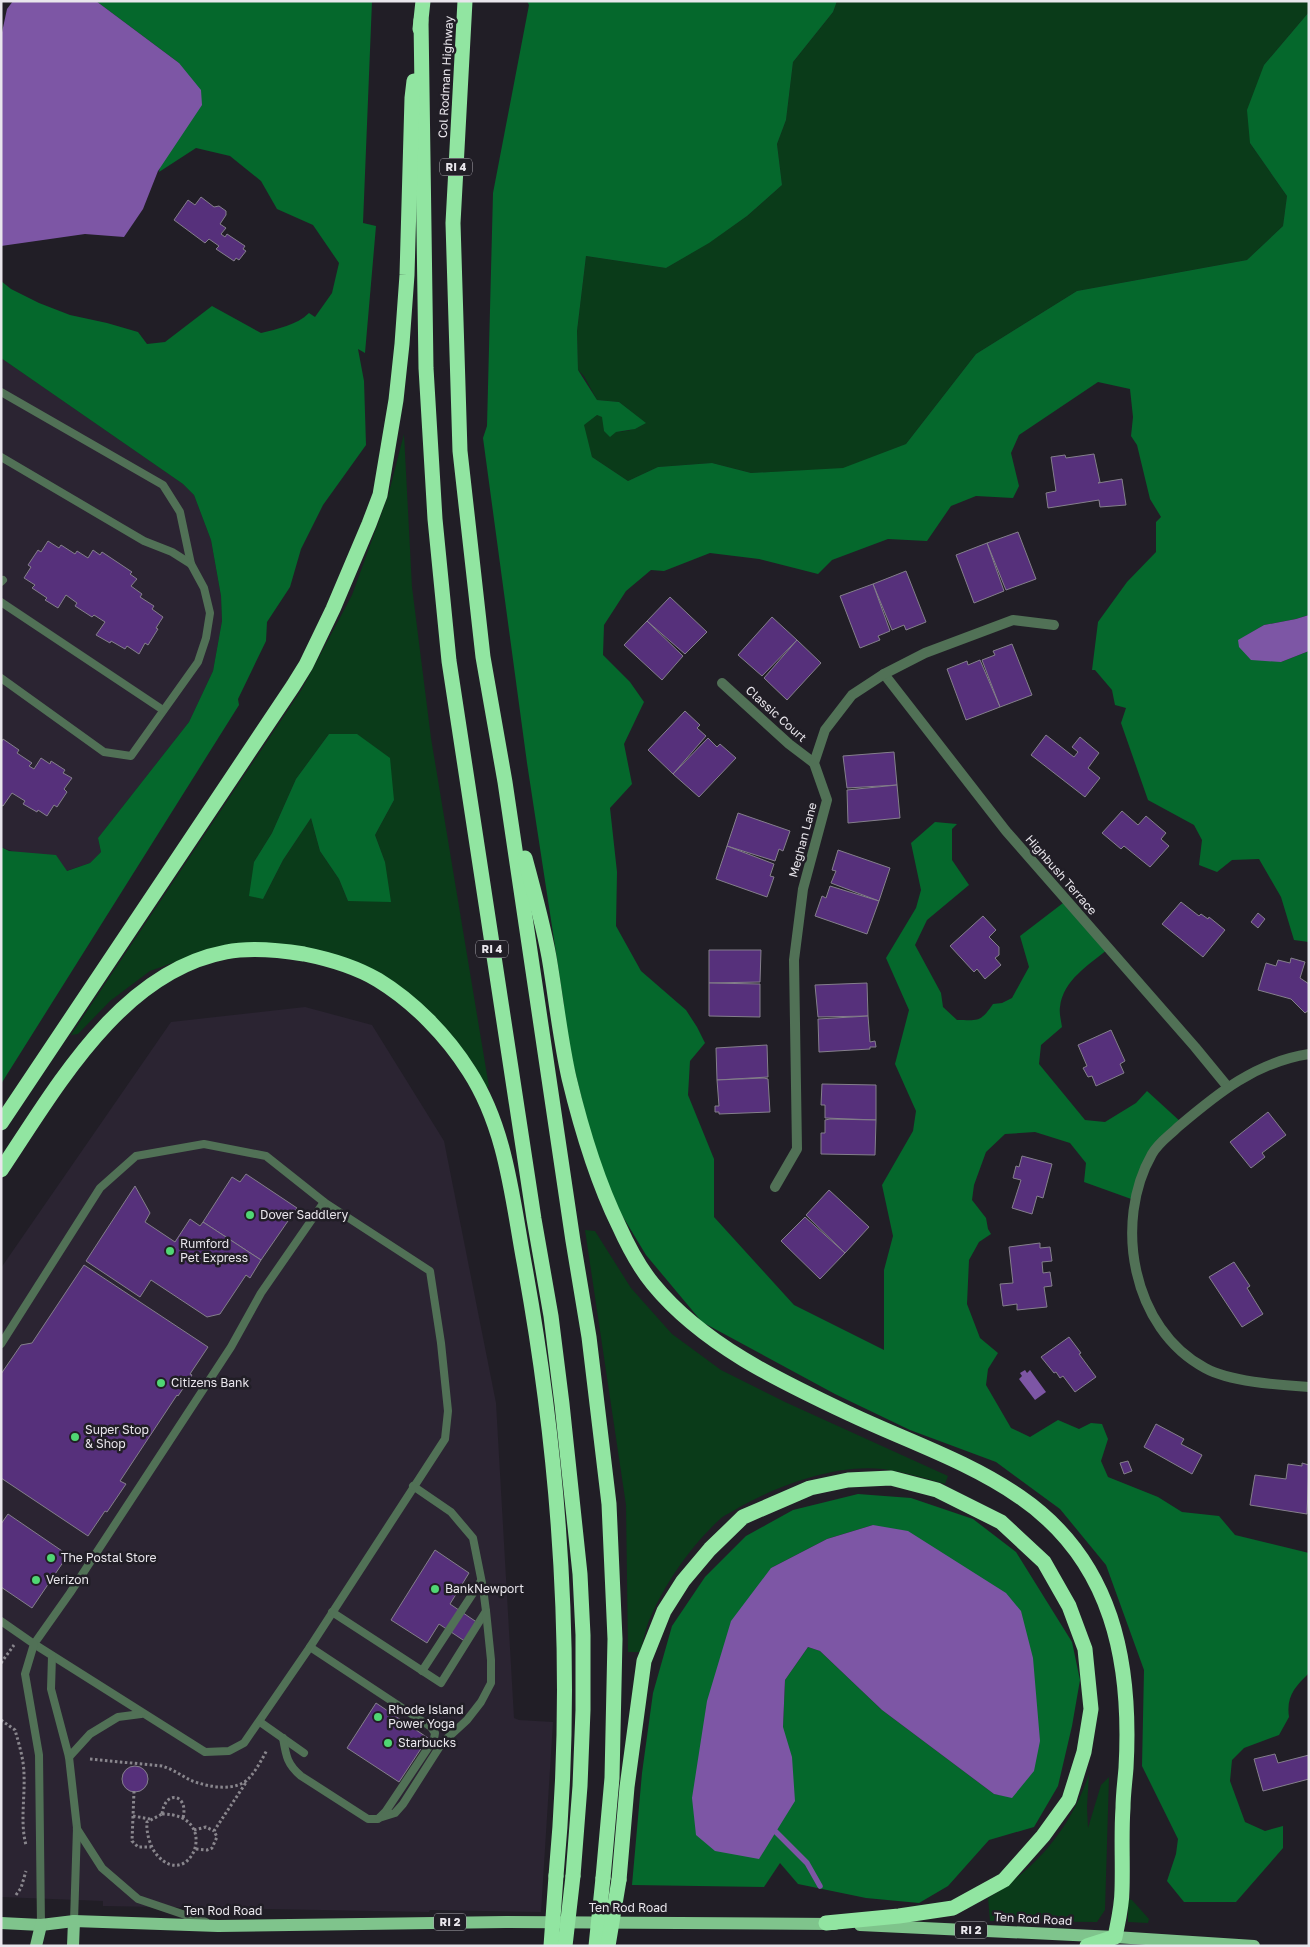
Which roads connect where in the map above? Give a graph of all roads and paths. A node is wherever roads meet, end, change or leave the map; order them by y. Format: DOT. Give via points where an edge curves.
graph roads {
  1 [pos="422,1"];
  2 [pos="464,1"];
  3 [pos="421,20"];
  4 [pos="1,392"];
  5 [pos="1,457"];
  6 [pos="191,564"];
  7 [pos="1,602"];
  8 [pos="1054,625"];
  9 [pos="884,674"];
  10 [pos="1,678"];
  11 [pos="722,683"];
  12 [pos="163,710"];
  13 [pos="814,763"];
  14 [pos="506,782"];
  15 [pos="1309,1054"];
  16 [pos="1227,1086"];
  17 [pos="1,1123"];
  18 [pos="1,1170"];
  19 [pos="775,1187"];
  20 [pos="324,1202"];
  21 [pos="1,1344"];
  22 [pos="1309,1387"];
  23 [pos="413,1486"];
  24 [pos="481,1581"];
  25 [pos="486,1611"];
  26 [pos="332,1612"];
  27 [pos="1,1621"];
  28 [pos="21,1635"];
  29 [pos="34,1644"];
  30 [pos="310,1647"];
  31 [pos="52,1656"];
  32 [pos="1,1663"];
  33 [pos="422,1671"];
  34 [pos="142,1714"];
  35 [pos="1,1720"];
  36 [pos="260,1722"];
  37 [pos="283,1738"];
  38 [pos="267,1750"];
  39 [pos="304,1753"];
  40 [pos="69,1758"];
  41 [pos="90,1759"];
  42 [pos="249,1778"];
  43 [pos="134,1792"];
  44 [pos="162,1814"];
  45 [pos="133,1816"];
  46 [pos="183,1818"];
  47 [pos="150,1819"];
  48 [pos="378,1819"];
  49 [pos="77,1828"];
  50 [pos="194,1830"];
  51 [pos="214,1831"];
  52 [pos="151,1847"];
  53 [pos="196,1849"];
  54 [pos="26,1854"];
  55 [pos="26,1868"];
  56 [pos="16,1895"];
  57 [pos="74,1921"];
  58 [pos="1,1923"];
  59 [pos="826,1923"];
  60 [pos="41,1924"];
  61 [pos="218,1926"];
  62 [pos="1116,1937"];
  63 [pos="36,1946"];
  64 [pos="73,1946"];
  65 [pos="551,1946"];
  66 [pos="564,1946"];
  67 [pos="596,1946"];
  68 [pos="608,1946"];
  69 [pos="1087,1946"];
  70 [pos="1254,1946"];
  1 -- 3 [label="highway, RI 4"];
  2 -- 14 [label="highway, Col Rodman Highway / RI 4" via="453,223 458,417 483,657"];
  3 -- 17 [label="highway" via="412,98 407,275 396,400 380,495 370,524 306,666"];
  3 -- 66 [label="highway, RI 4, bridge" via="426,368 435,519 449,661 551,1316 580,1574 583,1636 580,1786"];
  4 -- 6 [label="lane" via="163,486 180,512"];
  5 -- 6 [label="lane" via="144,541"];
  6 -- 12 [label="lane" via="204,588 210,612 206,638 198,662"];
  7 -- 12 [label="lane"];
  8 -- 9 [label="street" via="1013,620 925,653"];
  9 -- 13 [label="street" via="852,695 825,730"];
  9 -- 16 [label="street, Highbush Terrace" via="1006,831"];
  10 -- 12 [label="lane" via="104,752 131,756"];
  11 -- 13 [label="street, Classic Court"];
  13 -- 19 [label="street, Meghan Lane" via="827,800 803,889 794,960 797,1149"];
  14 -- 62 [label="highway" via="548,955 569,1077 588,1147 613,1214 650,1281 670,1303 718,1343 817,1399 966,1465 1020,1497 1064,1535 1094,1577 1114,1623 1124,1672 1126,1767 1121,1842 1122,1893"];
  14 -- 67 [label="highway, RI 4, bridge" via="589,1337 609,1504 616,1639 612,1778"];
  15 -- 16 [label="street" via="1273,1063"];
  16 -- 22 [label="street" via="1163,1139 1152,1154 1134,1206 1134,1263 1154,1319 1186,1356 1219,1374 1268,1384"];
  18 -- 65 [label="highway, bridge" via="57,1085 123,1007 146,987 185,964 226,952 258,949 289,952 350,967 377,980 410,1004 446,1040 469,1071 484,1099 505,1156 537,1331 558,1500 562,1583 563,1777"];
  20 -- 21 [label="lane" via="266,1156 204,1144 136,1156 100,1188"];
  20 -- 23 [label="lane" via="430,1271 448,1412 445,1438"];
  20 -- 29 [label="lane" via="260,1293 231,1347"];
  23 -- 24 [label="lane" via="451,1512 473,1538"];
  23 -- 26 [label="lane"];
  24 -- 25 [label="lane"];
  24 -- 33 [label="lane"];
  25 -- 33 [label="lane" via="441,1683"];
  25 -- 48 [label="lane" via="491,1683 467,1720 442,1743 403,1804 395,1813"];
  26 -- 30 [label="lane"];
  26 -- 33 [label="lane"];
  27 -- 28 [label="lane"];
  28 -- 29 [label="lane"];
  28 -- 32 [label="path"];
  29 -- 31 [label="lane"];
  29 -- 60 [label="lane" via="25,1674 39,1755"];
  30 -- 36 [label="lane"];
  30 -- 48 [label="lane" via="431,1727 434,1733 434,1739 401,1790"];
  31 -- 34 [label="lane"];
  31 -- 40 [label="lane" via="51,1689"];
  34 -- 36 [label="lane" via="205,1752 229,1751 244,1742"];
  34 -- 40 [label="lane" via="118,1717 90,1734"];
  35 -- 54 [label="path" via="15,1730 20,1746"];
  36 -- 37 [label="lane"];
  37 -- 39 [label="lane"];
  37 -- 48 [label="lane" via="292,1769 368,1819"];
  38 -- 42 [label="path"];
  40 -- 49 [label="lane"];
  41 -- 42 [label="path" via="162,1766 193,1781 217,1786 230,1787"];
  42 -- 51 [label="path"];
  43 -- 45 [label="path"];
  44 -- 46 [label="path"];
  44 -- 46 [label="path" via="163,1805 172,1797 181,1800"];
  44 -- 47 [label="path"];
  45 -- 47 [label="path"];
  45 -- 52 [label="path" via="132,1841 138,1847"];
  46 -- 50 [label="path"];
  47 -- 52 [label="path" via="147,1826"];
  49 -- 57 [label="lane"];
  49 -- 61 [label="lane" via="102,1868 138,1899"];
  50 -- 51 [label="path" via="206,1827"];
  50 -- 53 [label="path"];
  51 -- 53 [label="path" via="217,1837 212,1848"];
  52 -- 53 [label="path" via="159,1858 173,1865 187,1861"];
  55 -- 56 [label="path" via="24,1882"];
  57 -- 60 [label="main road, Ten Rod Road / RI 2"];
  57 -- 61 [label="main road, Ten Rod Road / RI 2"];
  57 -- 64 [label="main road"];
  58 -- 60 [label="main road, Ten Rod Road / RI 2"];
  59 -- 61 [label="main road, Ten Rod Road / RI 2" via="506,1922"];
  59 -- 62 [label="main road, Ten Rod Road / RI 2"];
  59 -- 68 [label="highway, bridge" via="953,1908 1004,1880 1043,1836 1069,1800 1084,1752 1091,1708 1085,1649 1069,1606 1044,1562 1001,1522 937,1490 891,1478 848,1480 810,1488 743,1517 683,1581 664,1611 644,1661 627,1787 619,1880"];
  60 -- 63 [label="main road"];
  62 -- 69 [label="highway"];
  62 -- 70 [label="main road, Ten Rod Road / RI 2"];
}
